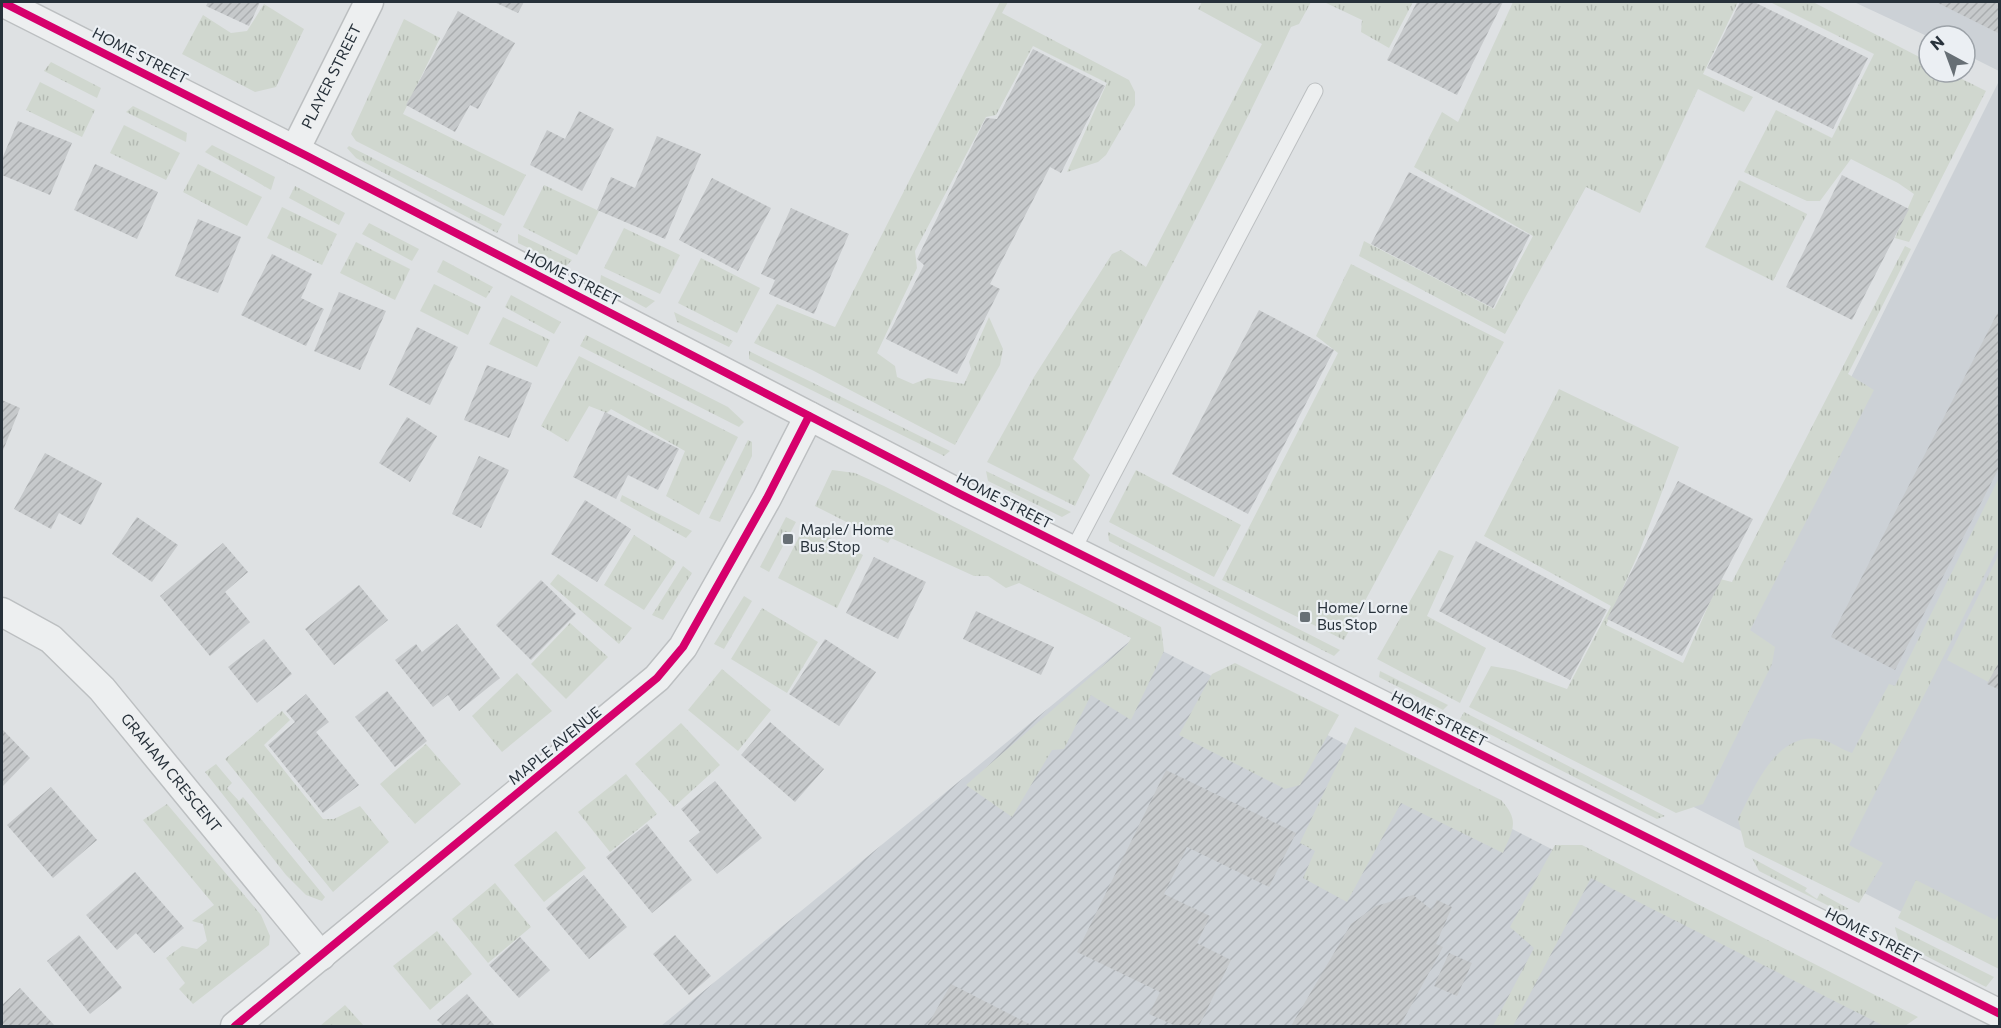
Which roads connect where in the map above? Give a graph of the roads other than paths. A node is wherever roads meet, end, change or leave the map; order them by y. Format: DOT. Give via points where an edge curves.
graph roads {
  1 [pos="2,2"];
  2 [pos="369,2"];
  3 [pos="1315,91"];
  4 [pos="295,150"];
  5 [pos="809,416"];
  6 [pos="1073,550"];
  7 [pos="2,612"];
  8 [pos="321,956"];
  9 [pos="2000,1014"];
  10 [pos="235,1026"];
  1 -- 4 [label="street, HOME STREET"];
  2 -- 4 [label="street, PLAYER STREET"];
  3 -- 6 [label="lane"];
  4 -- 5 [label="street, HOME STREET"];
  5 -- 6 [label="street, HOME STREET"];
  5 -- 8 [label="street, MAPLE AVENUE" via="688,637 657,678"];
  6 -- 9 [label="street, HOME STREET"];
  7 -- 8 [label="street, GRAHAM CRESCENT" via="51,639 102,688"];
  8 -- 10 [label="street, MAPLE AVENUE"];
}
